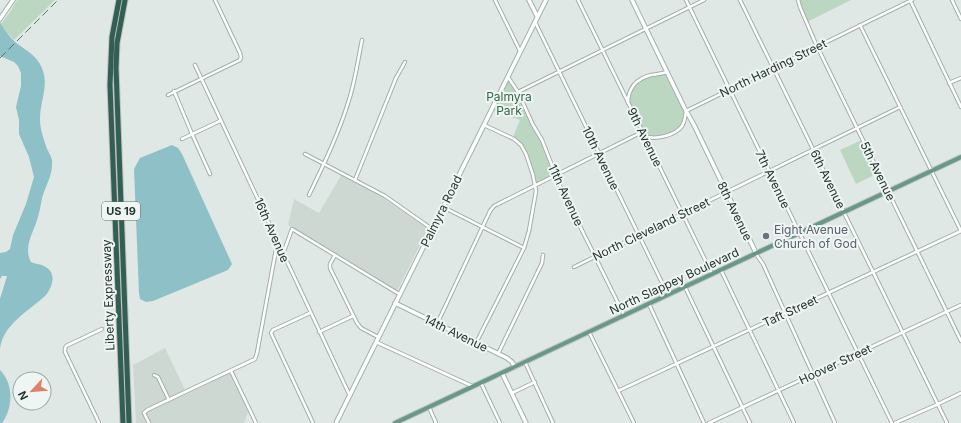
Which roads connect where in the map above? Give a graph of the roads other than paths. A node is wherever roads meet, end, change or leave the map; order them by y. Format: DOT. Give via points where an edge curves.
graph roads {
  1 [pos="13,0"];
  2 [pos="115,0"];
  3 [pos="119,0"];
  4 [pos="125,0"];
  5 [pos="215,0"];
  6 [pos="495,0"];
  7 [pos="529,0"];
  8 [pos="546,0"];
  9 [pos="578,0"];
  10 [pos="632,0"];
  11 [pos="686,0"];
  12 [pos="704,0"];
  13 [pos="740,0"];
  14 [pos="798,0"];
  15 [pos="910,0"];
  16 [pos="952,0"];
  17 [pos="689,7"];
  18 [pos="537,16"];
  19 [pos="1,18"];
  20 [pos="961,19"];
  21 [pos="535,22"];
  22 [pos="860,25"];
  23 [pos="646,29"];
  24 [pos="362,40"];
  25 [pos="817,46"];
  26 [pos="602,50"];
  27 [pos="520,51"];
  28 [pos="405,62"];
  29 [pos="195,65"];
  30 [pos="773,68"];
  31 [pos="559,72"];
  32 [pos="667,72"];
  33 [pos="508,76"];
  34 [pos="961,78"];
  35 [pos="201,79"];
  36 [pos="949,83"];
  37 [pos="729,89"];
  38 [pos="174,91"];
  39 [pos="518,92"];
  40 [pos="168,94"];
  41 [pos="628,104"];
  42 [pos="110,106"];
  43 [pos="900,107"];
  44 [pos="961,107"];
  45 [pos="686,111"];
  46 [pos="220,121"];
  47 [pos="484,125"];
  48 [pos="856,129"];
  49 [pos="642,132"];
  50 [pos="192,134"];
  51 [pos="644,136"];
  52 [pos="182,139"];
  53 [pos="813,150"];
  54 [pos="305,154"];
  55 [pos="599,154"];
  56 [pos="961,157"];
  57 [pos="324,164"];
  58 [pos="931,171"];
  59 [pos="769,172"];
  60 [pos="210,174"];
  61 [pos="556,175"];
  62 [pos="355,180"];
  63 [pos="536,185"];
  64 [pos="888,191"];
  65 [pos="726,192"];
  66 [pos="309,195"];
  67 [pos="443,207"];
  68 [pos="844,212"];
  69 [pos="683,214"];
  70 [pos="483,227"];
  71 [pos="432,228"];
  72 [pos="961,231"];
  73 [pos="800,233"];
  74 [pos="639,236"];
  75 [pos="277,243"];
  76 [pos="524,248"];
  77 [pos="917,251"];
  78 [pos="756,253"];
  79 [pos="283,254"];
  80 [pos="335,255"];
  81 [pos="543,255"];
  82 [pos="595,257"];
  83 [pos="574,267"];
  84 [pos="721,270"];
  85 [pos="873,272"];
  86 [pos="712,274"];
  87 [pos="685,287"];
  88 [pos="829,293"];
  89 [pos="399,294"];
  90 [pos="668,295"];
  91 [pos="395,303"];
  92 [pos="649,304"];
  93 [pos="961,305"];
  94 [pos="947,312"];
  95 [pos="310,313"];
  96 [pos="784,314"];
  97 [pos="353,316"];
  98 [pos="624,316"];
  99 [pos="437,324"];
  100 [pos="102,329"];
  101 [pos="750,330"];
  102 [pos="319,332"];
  103 [pos="589,332"];
  104 [pos="903,332"];
  105 [pos="378,337"];
  106 [pos="961,341"];
  107 [pos="376,342"];
  108 [pos="476,343"];
  109 [pos="714,347"];
  110 [pos="858,353"];
  111 [pos="498,354"];
  112 [pos="525,362"];
  113 [pos="677,364"];
  114 [pos="514,367"];
  115 [pos="231,370"];
  116 [pos="502,373"];
  117 [pos="154,374"];
  118 [pos="813,375"];
  119 [pos="534,382"];
  120 [pos="481,383"];
  121 [pos="472,387"];
  122 [pos="618,391"];
  123 [pos="779,391"];
  124 [pos="512,393"];
  125 [pos="961,393"];
  126 [pos="350,396"];
  127 [pos="169,400"];
  128 [pos="938,404"];
  129 [pos="429,407"];
  130 [pos="743,408"];
  131 [pos="99,423"];
  132 [pos="122,423"];
  133 [pos="130,423"];
  134 [pos="149,423"];
  135 [pos="256,423"];
  136 [pos="313,423"];
  137 [pos="336,423"];
  138 [pos="395,423"];
  139 [pos="436,423"];
  140 [pos="500,423"];
  141 [pos="526,423"];
  142 [pos="553,423"];
  143 [pos="634,423"];
  144 [pos="704,423"];
  145 [pos="709,423"];
  146 [pos="750,423"];
  147 [pos="794,423"];
  148 [pos="835,423"];
  149 [pos="892,423"];
  150 [pos="896,423"];
  151 [pos="947,423"];
  1 -- 19 [label="street"];
  2 -- 42 [label="highway" via="107,60"];
  3 -- 42 [label="highway, Liberty Expressway / US 19" via="110,47"];
  4 -- 133 [label="highway, Liberty Expressway / US 19" via="116,68"];
  5 -- 35 [label="street" via="241,57 240,60"];
  6 -- 27 [label="street"];
  7 -- 18 [label="street"];
  8 -- 18 [label="street, Palmyra Road"];
  9 -- 26 [label="street, 9th Avenue"];
  10 -- 23 [label="street, 8th Avenue"];
  11 -- 17 [label="street, 7th Avenue"];
  12 -- 17 [label="street"];
  13 -- 30 [label="street, 6th Avenue"];
  14 -- 25 [label="street, 5th Avenue"];
  15 -- 22 [label="street, North Harding Street"];
  15 -- 36 [label="street"];
  16 -- 20 [label="street"];
  17 -- 23 [label="street"];
  17 -- 37 [label="street, 7th Avenue"];
  18 -- 21 [label="street, Palmyra Road"];
  21 -- 27 [label="street, Palmyra Road"];
  21 -- 31 [label="street, 10th Avenue"];
  22 -- 25 [label="street, North Harding Street"];
  22 -- 43 [label="street"];
  23 -- 26 [label="street"];
  23 -- 32 [label="street, 8th Avenue"];
  24 -- 57 [label="street" via="349,100"];
  25 -- 30 [label="street, North Harding Street"];
  25 -- 48 [label="street, 5th Avenue"];
  26 -- 31 [label="street"];
  26 -- 41 [label="street, 9th Avenue"];
  27 -- 33 [label="street, Palmyra Road"];
  28 -- 62 [label="street" via="396,78"];
  29 -- 35 [label="street, 16th Avenue"];
  30 -- 37 [label="street, North Harding Street"];
  30 -- 53 [label="street, 6th Avenue"];
  31 -- 39 [label="street"];
  31 -- 55 [label="street, 10th Avenue"];
  32 -- 41 [label="street" via="650,75 634,84"];
  32 -- 45 [label="street, 8th Avenue"];
  33 -- 39 [label="street, 11th Avenue"];
  33 -- 47 [label="street, Palmyra Road"];
  34 -- 36 [label="street"];
  35 -- 38 [label="street"];
  35 -- 46 [label="street, 16th Avenue"];
  36 -- 44 [label="street"];
  37 -- 45 [label="street, North Harding Street"];
  37 -- 59 [label="street, 7th Avenue"];
  38 -- 40 [label="street"];
  38 -- 50 [label="street"];
  39 -- 61 [label="street, 11th Avenue"];
  41 -- 49 [label="street, 9th Avenue"];
  42 -- 132 [label="highway, Liberty Expressway / US 19"];
  43 -- 48 [label="street, North Cleveland Street"];
  43 -- 58 [label="street"];
  45 -- 51 [label="street" via="684,122 677,131 658,137"];
  45 -- 65 [label="street, 8th Avenue"];
  46 -- 50 [label="street"];
  46 -- 75 [label="street, 16th Avenue"];
  47 -- 63 [label="street" via="518,142 526,154"];
  47 -- 67 [label="street, Palmyra Road"];
  48 -- 53 [label="street, North Cleveland Street"];
  48 -- 64 [label="street, 5th Avenue"];
  49 -- 51 [label="street, 9th Avenue"];
  49 -- 55 [label="street"];
  50 -- 52 [label="street"];
  50 -- 60 [label="street"];
  51 -- 69 [label="street, 9th Avenue"];
  53 -- 59 [label="street, North Cleveland Street"];
  53 -- 68 [label="street, 6th Avenue"];
  54 -- 57 [label="street"];
  55 -- 61 [label="street"];
  55 -- 74 [label="street, 10th Avenue"];
  56 -- 58 [label="main road, North Slappey Boulevard"];
  57 -- 62 [label="street"];
  57 -- 66 [label="street"];
  58 -- 64 [label="main road, North Slappey Boulevard"];
  58 -- 72 [label="street"];
  59 -- 65 [label="street, North Cleveland Street"];
  59 -- 73 [label="street, 7th Avenue"];
  61 -- 63 [label="street"];
  61 -- 82 [label="street, 11th Avenue"];
  62 -- 71 [label="street" via="385,196"];
  63 -- 70 [label="street" via="494,206"];
  63 -- 76 [label="street" via="533,212"];
  64 -- 68 [label="main road, North Slappey Boulevard"];
  64 -- 77 [label="street, 5th Avenue"];
  65 -- 69 [label="street, North Cleveland Street"];
  65 -- 78 [label="street, 8th Avenue"];
  67 -- 70 [label="street"];
  67 -- 71 [label="street, Palmyra Road"];
  68 -- 73 [label="main road, North Slappey Boulevard"];
  68 -- 85 [label="street, 6th Avenue"];
  69 -- 74 [label="street, North Cleveland Street"];
  69 -- 86 [label="street, 9th Avenue"];
  70 -- 76 [label="street"];
  70 -- 99 [label="street"];
  71 -- 89 [label="street, Palmyra Road"];
  72 -- 77 [label="street, Taft Street"];
  73 -- 78 [label="main road, North Slappey Boulevard"];
  73 -- 88 [label="street, 7th Avenue"];
  74 -- 82 [label="street, North Cleveland Street"];
  74 -- 90 [label="street, 10th Avenue"];
  75 -- 79 [label="street, 16th Avenue"];
  75 -- 115 [label="street" via="257,353 254,360"];
  76 -- 108 [label="street"];
  77 -- 85 [label="street, Taft Street"];
  77 -- 94 [label="street, 5th Avenue"];
  78 -- 84 [label="main road, North Slappey Boulevard"];
  78 -- 96 [label="street, 8th Avenue"];
  79 -- 80 [label="street" via="292,229"];
  79 -- 95 [label="street, 16th Avenue"];
  80 -- 89 [label="street"];
  80 -- 97 [label="street" via="330,268"];
  81 -- 111 [label="street" via="542,263"];
  82 -- 83 [label="street, North Cleveland Street"];
  82 -- 98 [label="street, 11th Avenue"];
  84 -- 86 [label="main road, North Slappey Boulevard"];
  84 -- 101 [label="street"];
  85 -- 88 [label="street, Taft Street"];
  85 -- 104 [label="street, 6th Avenue"];
  86 -- 87 [label="main road, North Slappey Boulevard"];
  87 -- 90 [label="main road, North Slappey Boulevard"];
  87 -- 109 [label="street"];
  88 -- 96 [label="street, Taft Street"];
  88 -- 110 [label="street, 7th Avenue"];
  89 -- 91 [label="street, Palmyra Road"];
  90 -- 92 [label="main road, North Slappey Boulevard"];
  91 -- 99 [label="street, 14th Avenue"];
  91 -- 105 [label="street, Palmyra Road"];
  92 -- 98 [label="main road, North Slappey Boulevard"];
  92 -- 113 [label="street"];
  93 -- 94 [label="street, Hoover Street"];
  94 -- 104 [label="street, Hoover Street"];
  94 -- 106 [label="street, 5th Avenue"];
  95 -- 102 [label="street, 16th Avenue"];
  95 -- 136 [label="street" via="271,333"];
  96 -- 101 [label="street, Taft Street"];
  96 -- 118 [label="street, 8th Avenue"];
  97 -- 102 [label="street"];
  97 -- 105 [label="street" via="361,328"];
  98 -- 103 [label="main road, North Slappey Boulevard"];
  99 -- 108 [label="street, 14th Avenue"];
  100 -- 131 [label="street" via="63,348"];
  101 -- 109 [label="street, Taft Street"];
  101 -- 123 [label="street"];
  102 -- 126 [label="street, 16th Avenue"];
  103 -- 112 [label="main road, North Slappey Boulevard"];
  103 -- 122 [label="street"];
  104 -- 110 [label="street, Hoover Street"];
  104 -- 128 [label="street, 6th Avenue"];
  105 -- 107 [label="street, Palmyra Road"];
  107 -- 121 [label="street"];
  107 -- 126 [label="street, Palmyra Road"];
  108 -- 111 [label="street, 14th Avenue"];
  109 -- 113 [label="street, Taft Street"];
  109 -- 130 [label="street"];
  110 -- 118 [label="street, Hoover Street"];
  110 -- 149 [label="street, 7th Avenue"];
  111 -- 114 [label="street, 14th Avenue" via="510,360"];
  112 -- 114 [label="main road, North Slappey Boulevard"];
  112 -- 119 [label="street"];
  113 -- 122 [label="street, Taft Street"];
  113 -- 144 [label="street"];
  114 -- 116 [label="main road, North Slappey Boulevard"];
  115 -- 127 [label="street"];
  115 -- 135 [label="street"];
  116 -- 120 [label="main road, North Slappey Boulevard"];
  116 -- 124 [label="street"];
  117 -- 127 [label="street"];
  118 -- 123 [label="street, Hoover Street"];
  118 -- 148 [label="street, 8th Avenue"];
  119 -- 124 [label="street"];
  119 -- 142 [label="street"];
  120 -- 121 [label="main road, North Slappey Boulevard"];
  120 -- 140 [label="street"];
  121 -- 129 [label="main road, North Slappey Boulevard"];
  122 -- 143 [label="street"];
  123 -- 130 [label="street, Hoover Street"];
  123 -- 147 [label="street"];
  124 -- 141 [label="street"];
  125 -- 128 [label="street"];
  126 -- 137 [label="street, Palmyra Road"];
  127 -- 134 [label="street" via="145,412"];
  128 -- 150 [label="street"];
  128 -- 151 [label="street, 6th Avenue"];
  129 -- 138 [label="main road, North Slappey Boulevard"];
  129 -- 139 [label="street"];
  130 -- 145 [label="street, Hoover Street"];
  130 -- 146 [label="street"];
}
